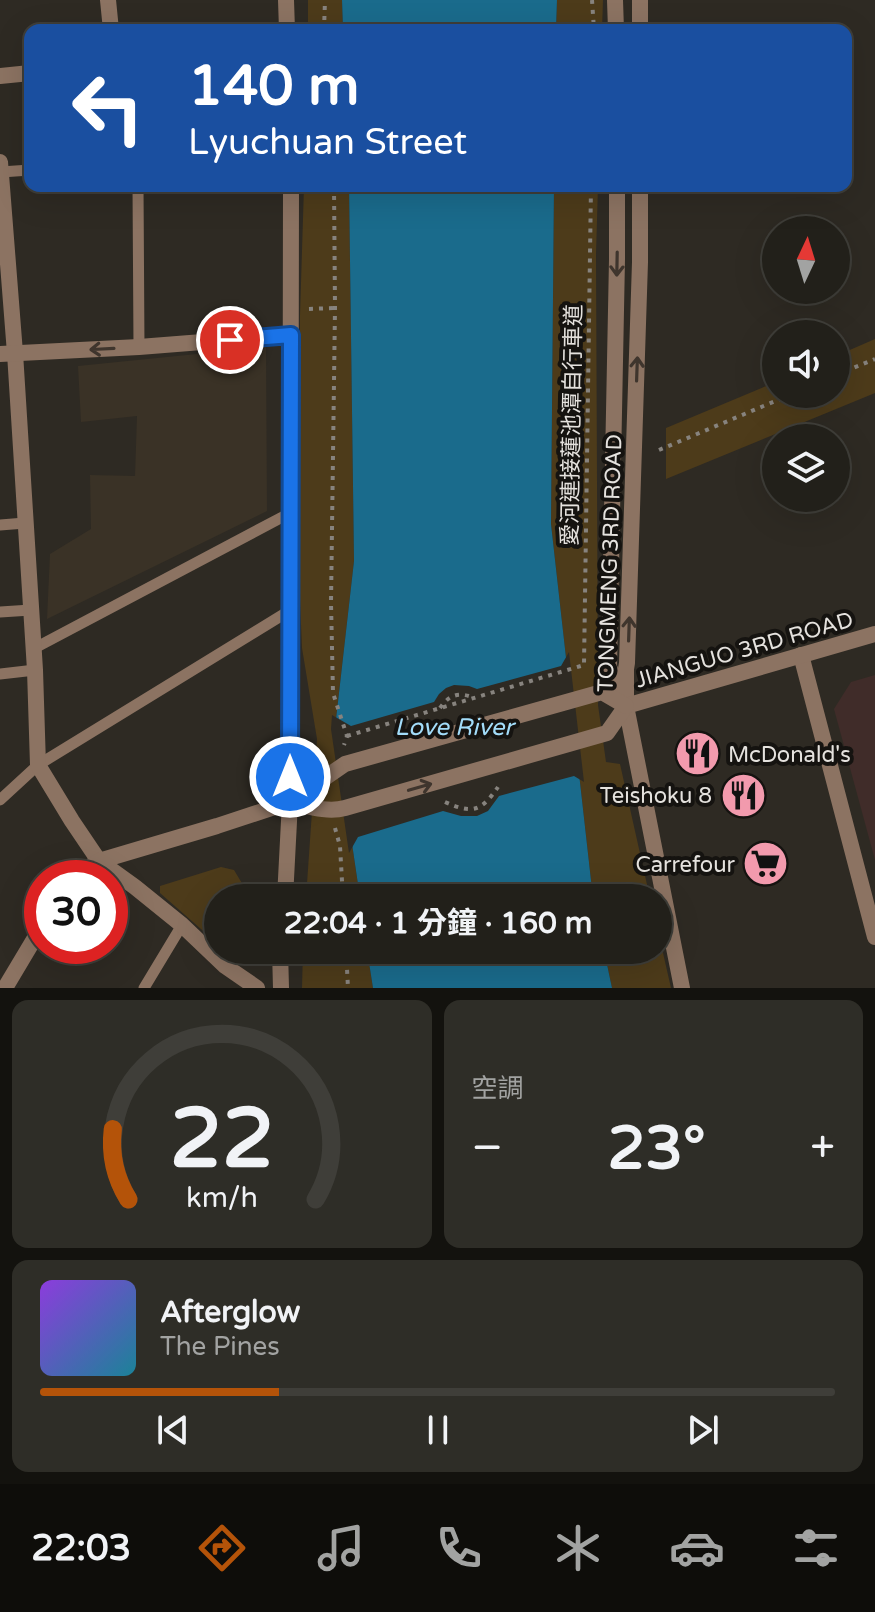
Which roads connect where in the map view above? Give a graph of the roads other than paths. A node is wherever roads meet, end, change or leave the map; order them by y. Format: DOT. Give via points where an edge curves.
graph roads {
  1 [pos="108,0"];
  2 [pos="286,0"];
  3 [pos="615,0"];
  4 [pos="640,0"];
  5 [pos="110,24"];
  6 [pos="287,24"];
  7 [pos="616,24"];
  8 [pos="640,24"];
  9 [pos="24,74"];
  10 [pos="0,76"];
  11 [pos="0,162"];
  12 [pos="24,170"];
  13 [pos="1,172"];
  14 [pos="138,192"];
  15 [pos="291,192"];
  16 [pos="617,192"];
  17 [pos="640,192"];
  18 [pos="2,215"];
  19 [pos="291,335"];
  20 [pos="139,347"];
  21 [pos="7,354"];
  22 [pos="290,513"];
  23 [pos="25,523"];
  24 [pos="0,525"];
  25 [pos="31,610"];
  26 [pos="289,611"];
  27 [pos="0,612"];
  28 [pos="875,634"];
  29 [pos="33,649"];
  30 [pos="801,655"];
  31 [pos="35,670"];
  32 [pos="0,674"];
  33 [pos="626,706"];
  34 [pos="38,765"];
  35 [pos="0,800"];
  36 [pos="290,802"];
  37 [pos="98,860"];
  38 [pos="102,860"];
  39 [pos="128,882"];
  40 [pos="286,884"];
  41 [pos="182,925"];
  42 [pos="875,937"];
  43 [pos="24,956"];
  44 [pos="280,964"];
  45 [pos="5,988"];
  46 [pos="144,988"];
  47 [pos="257,988"];
  48 [pos="281,988"];
  49 [pos="682,988"];
  1 -- 5 [label="street"];
  2 -- 6 [label="street"];
  3 -- 7 [label="street"];
  4 -- 8 [label="street"];
  9 -- 10 [label="street"];
  11 -- 13 [label="street"];
  12 -- 13 [label="lane"];
  13 -- 18 [label="street"];
  14 -- 20 [label="lane"];
  15 -- 19 [label="street"];
  16 -- 33 [label="street, TONGMENG 3RD ROAD, one-way" via="609,667"];
  33 -- 17 [label="street, TONGMENG 3RD ROAD, one-way"];
  18 -- 21 [label="street"];
  19 -- 20 [label="street"];
  19 -- 22 [label="street"];
  20 -- 21 [label="street, one-way"];
  21 -- 23 [label="street"];
  22 -- 26 [label="street"];
  22 -- 29 [label="lane"];
  23 -- 24 [label="lane"];
  23 -- 25 [label="street"];
  25 -- 27 [label="lane"];
  25 -- 29 [label="street"];
  26 -- 34 [label="lane"];
  26 -- 36 [label="street"];
  28 -- 30 [label="street, JIANGUO 3RD ROAD"];
  29 -- 31 [label="street"];
  30 -- 33 [label="street, JIANGUO 3RD ROAD"];
  30 -- 42 [label="street"];
  31 -- 32 [label="lane"];
  31 -- 34 [label="street"];
  33 -- 36 [label="street, JIANGUO 3RD ROAD" via="602,692 345,764"];
  36 -- 33 [label="street, JIANGUO 3RD ROAD, one-way" via="345,808 607,733"];
  33 -- 49 [label="street"];
  34 -- 35 [label="lane"];
  34 -- 37 [label="street"];
  36 -- 38 [label="street"];
  36 -- 40 [label="street"];
  39 -- 41 [label="street"];
  41 -- 46 [label="lane"];
  41 -- 47 [label="street"];
  43 -- 45 [label="street"];
  44 -- 48 [label="street"];
}
